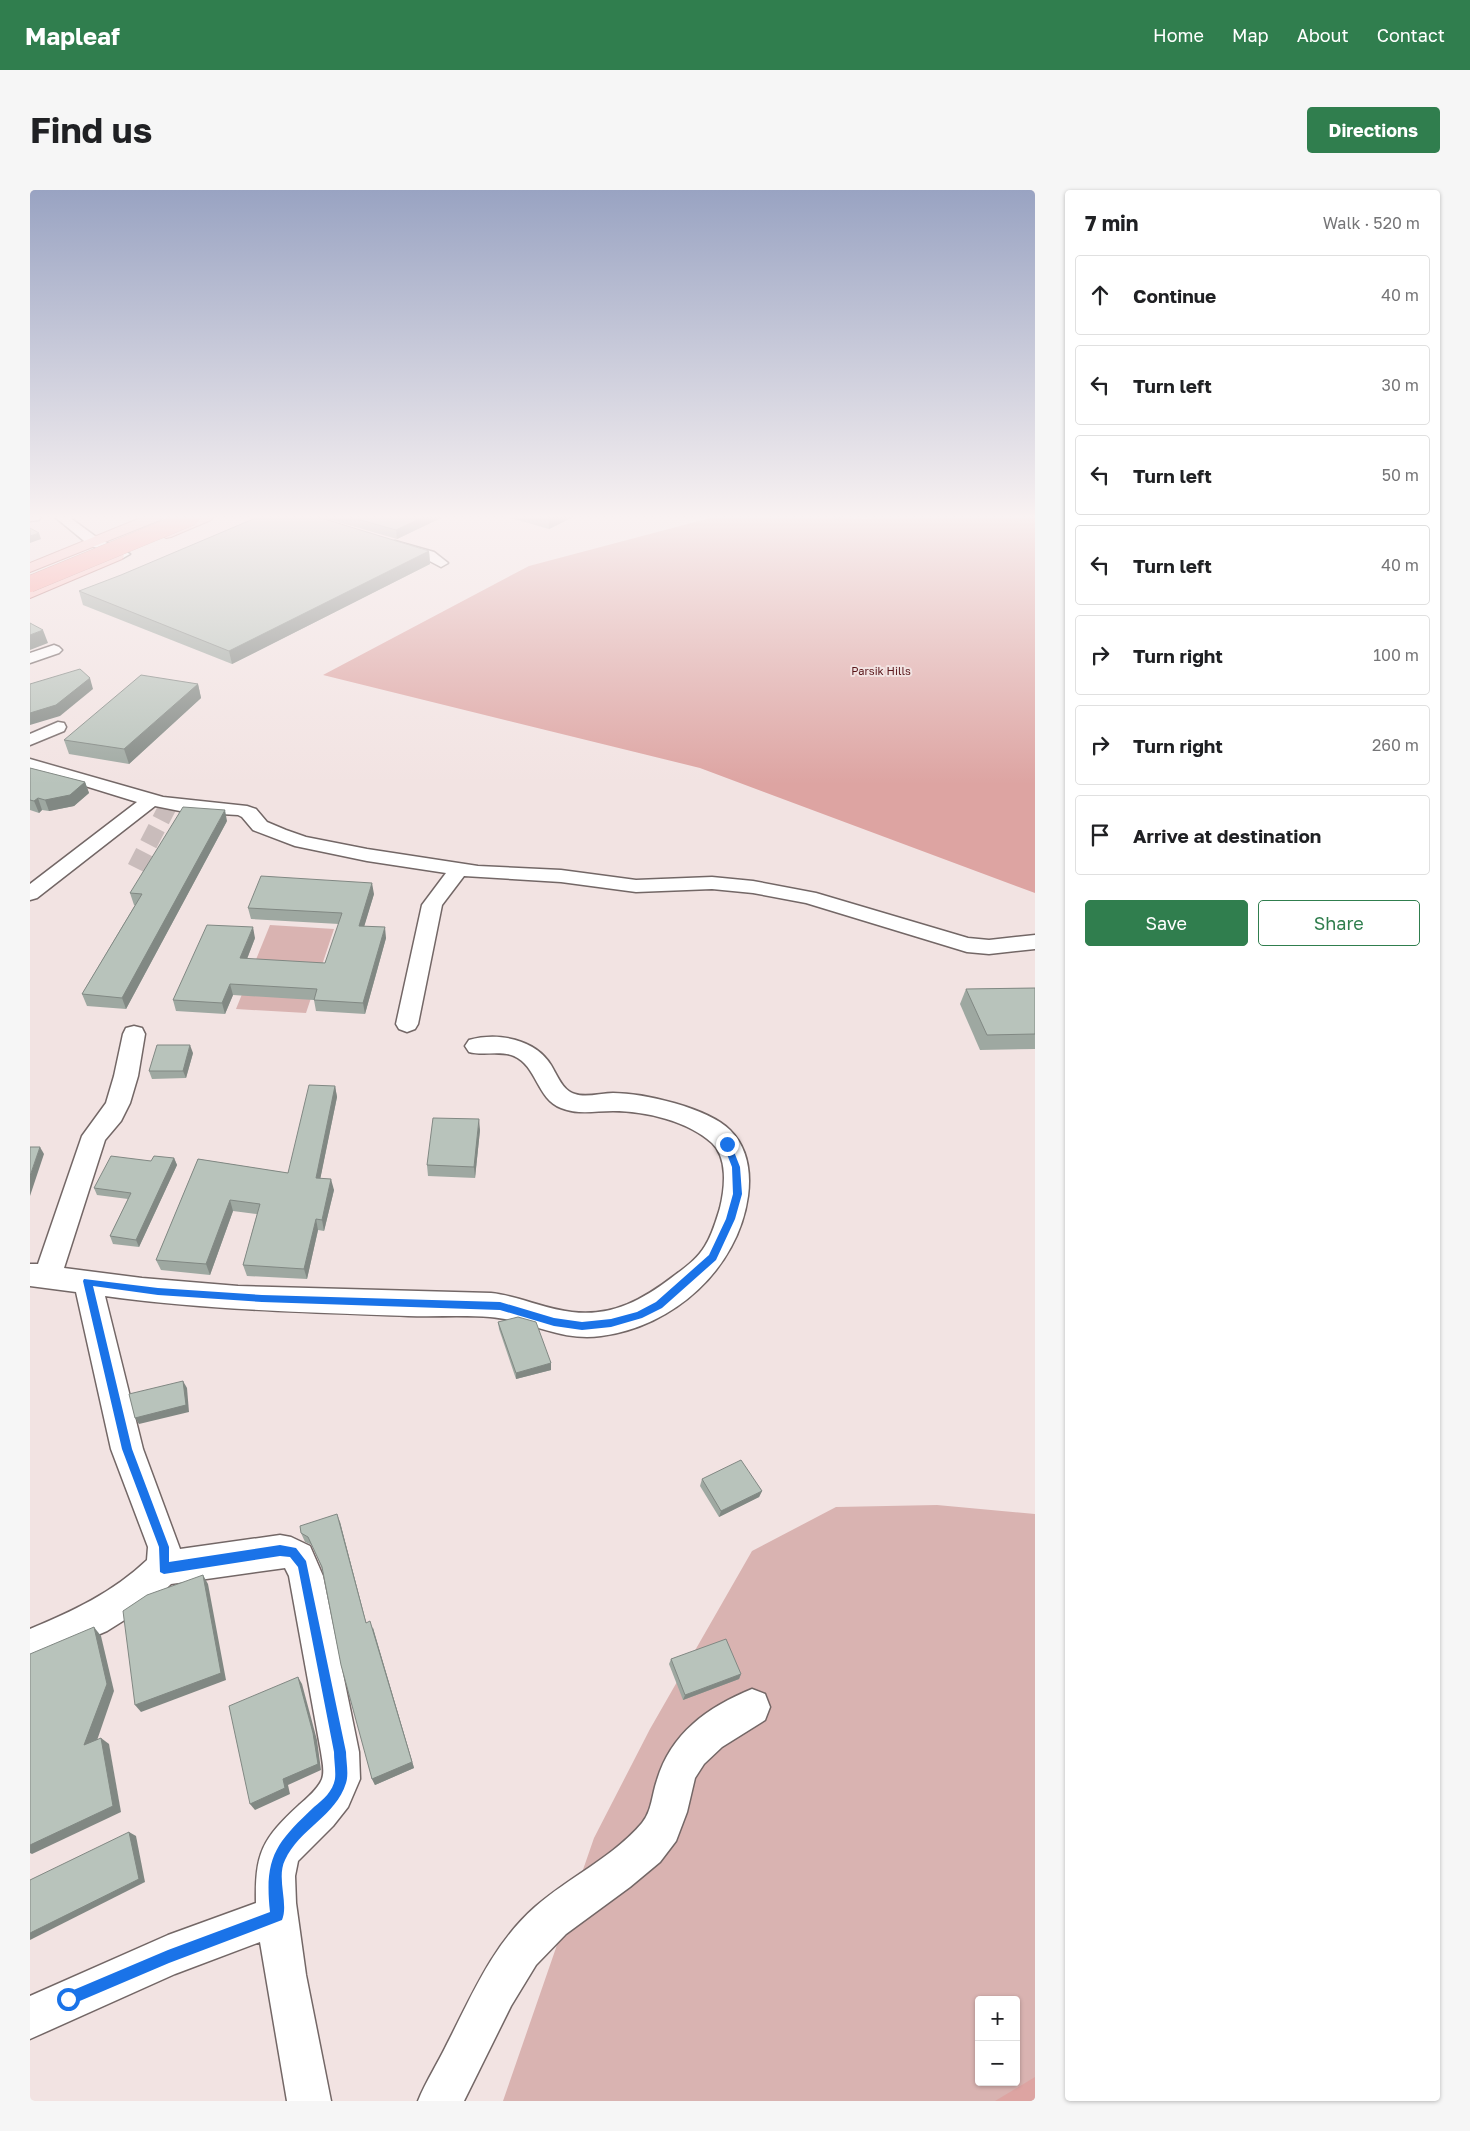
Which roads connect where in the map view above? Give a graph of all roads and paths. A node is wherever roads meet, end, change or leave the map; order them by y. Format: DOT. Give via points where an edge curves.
graph roads {
  1 [pos="54,650"];
  2 [pos="30,658"];
  3 [pos="58,727"];
  4 [pos="30,740"];
  5 [pos="30,764"];
  6 [pos="151,800"];
  7 [pos="459,869"];
  8 [pos="30,894"];
  9 [pos="1035,942"];
  10 [pos="407,1024"];
  11 [pos="134,1034"];
  12 [pos="477,1046"];
  13 [pos="38,1276"];
  14 [pos="87,1281"];
  15 [pos="164,1568"];
  16 [pos="30,1647"];
  17 [pos="752,1707"];
  18 [pos="278,1916"];
  19 [pos="30,2018"];
  20 [pos="309,2101"];
  21 [pos="440,2101"];
  1 -- 2 [label="street"];
  3 -- 4 [label="street"];
  5 -- 6 [label="street" via="70,773"];
  6 -- 7 [label="street" via="241,810 249,813 260,826 302,842"];
  6 -- 8 [label="street"];
  7 -- 9 [label="street" via="561,876 636,886 712,883 754,887 809,897 967,945 989,947"];
  7 -- 10 [label="street" via="432,905"];
  11 -- 13 [label="street" via="120,1099 106,1127 94,1136"];
  12 -- 14 [label="street" via="512,1047 524,1051 544,1069 561,1098 570,1102 616,1102 659,1109 706,1126 727,1144 736,1167 737,1194 731,1219 712,1258 659,1305 611,1323 582,1326 554,1322 500,1306 158,1292"];
  13 -- 14 [label="street"];
  14 -- 15 [label="street" via="127,1449 164,1547"];
  15 -- 16 [label="street" via="138,1592 95,1619"];
  15 -- 18 [label="street" via="280,1551 293,1552 302,1565 340,1752 341,1781 332,1799 292,1838 278,1859 274,1890"];
  17 -- 21 [label="street" via="713,1730 691,1748 678,1774 666,1817 658,1833 641,1852 538,1932 503,1977"];
  18 -- 19 [label="street" via="168,1956"];
  18 -- 20 [label="street"];
}
